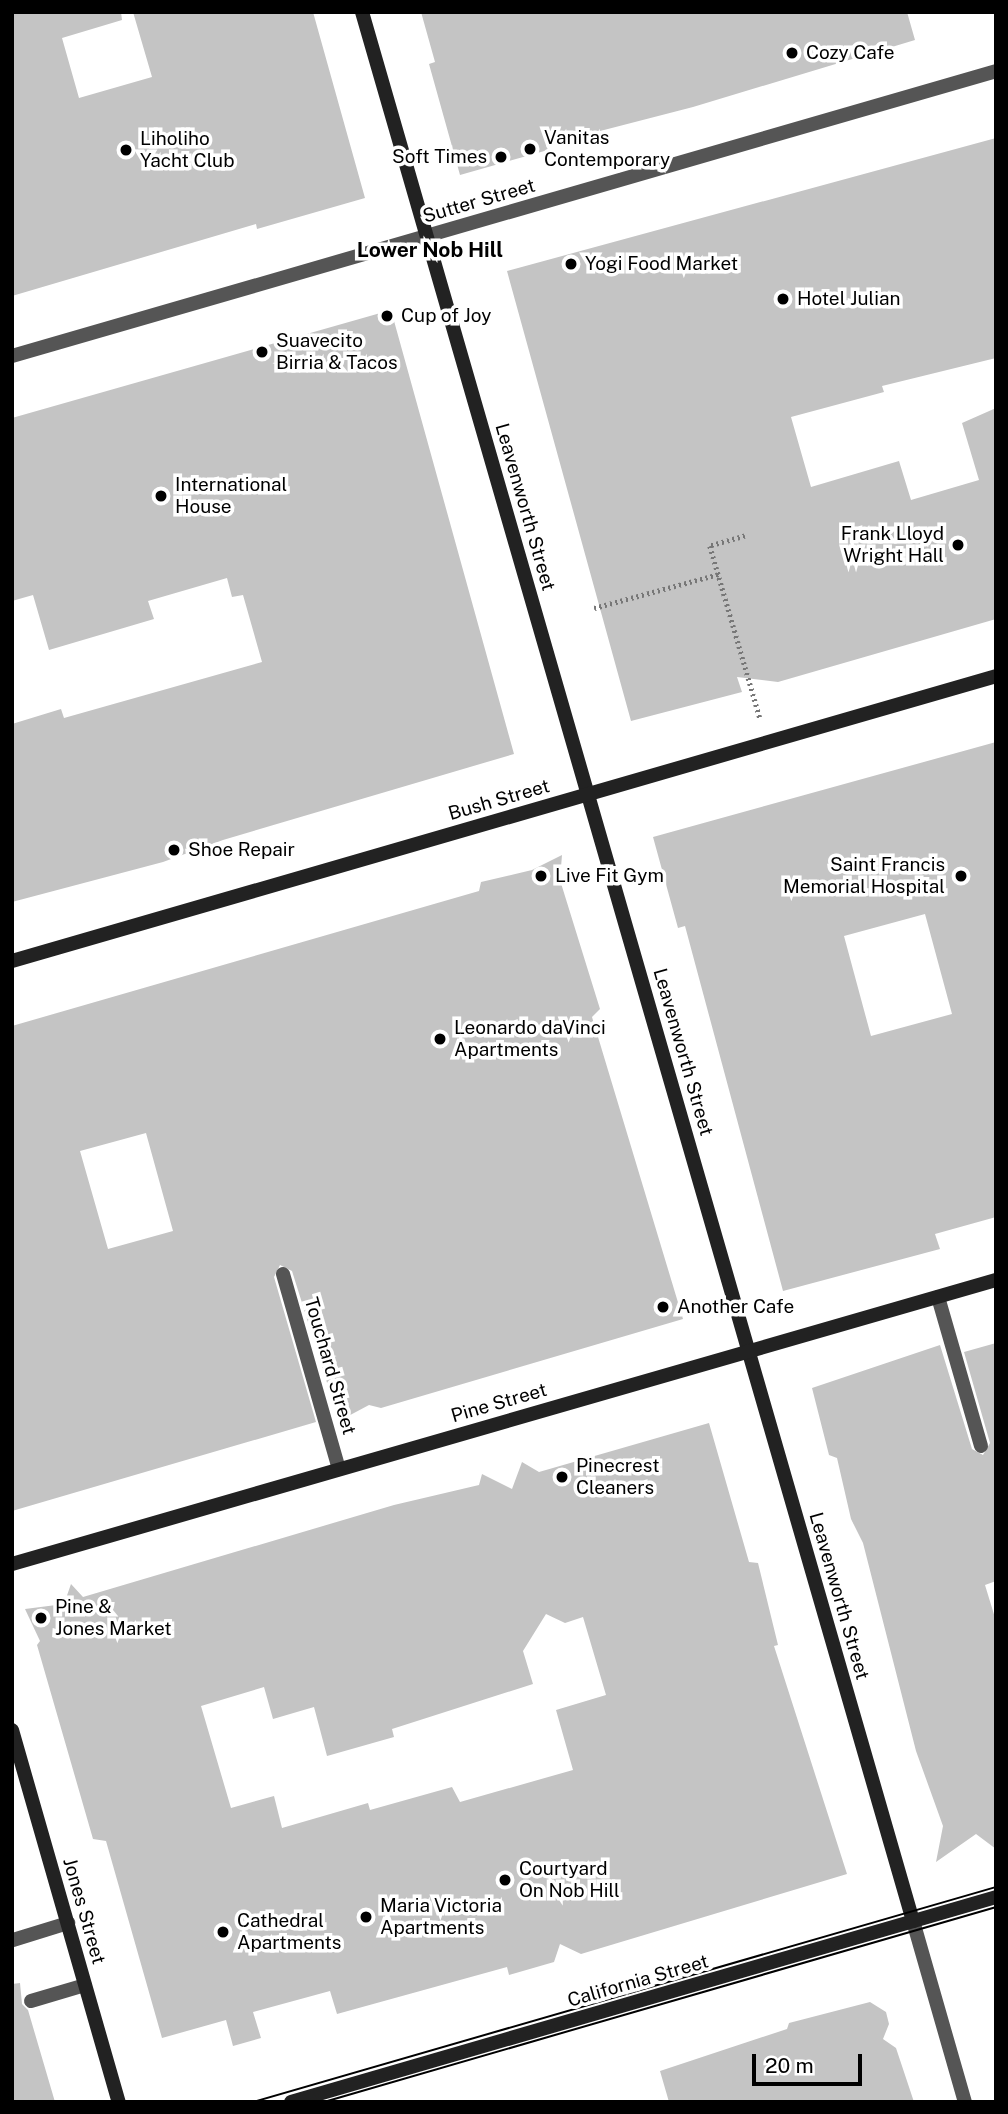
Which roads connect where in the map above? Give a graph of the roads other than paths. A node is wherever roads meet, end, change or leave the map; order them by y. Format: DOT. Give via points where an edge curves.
graph roads {
  1 [pos="362,12"];
  2 [pos="996,71"];
  3 [pos="427,236"];
  4 [pos="12,356"];
  5 [pos="996,676"];
  6 [pos="588,794"];
  7 [pos="12,961"];
  8 [pos="283,1274"];
  9 [pos="996,1280"];
  10 [pos="938,1297"];
  11 [pos="749,1351"];
  12 [pos="981,1446"];
  13 [pos="339,1469"];
  14 [pos="12,1564"];
  15 [pos="12,1730"];
  16 [pos="996,1897"];
  17 [pos="914,1921"];
  18 [pos="68,1923"];
  19 [pos="13,1940"];
  20 [pos="85,1984"];
  21 [pos="31,2001"];
  22 [pos="119,2102"];
  23 [pos="291,2102"];
  24 [pos="965,2102"];
  1 -- 3 [label="street, Leavenworth Street"];
  2 -- 3 [label="street, Sutter Street"];
  3 -- 4 [label="street, Sutter Street"];
  3 -- 6 [label="street, Leavenworth Street"];
  5 -- 6 [label="street, Bush Street"];
  6 -- 7 [label="street, Bush Street"];
  6 -- 11 [label="street, Leavenworth Street"];
  8 -- 13 [label="street, Touchard Street"];
  9 -- 10 [label="street, Pine Street"];
  10 -- 11 [label="street, Pine Street"];
  10 -- 12 [label="street"];
  11 -- 13 [label="street, Pine Street"];
  11 -- 17 [label="street, Leavenworth Street"];
  13 -- 14 [label="street, Pine Street"];
  15 -- 18 [label="street, Jones Street"];
  16 -- 17 [label="street, California Street"];
  17 -- 23 [label="street, California Street"];
  17 -- 24 [label="street, Leavenworth Street"];
  18 -- 19 [label="street"];
  18 -- 20 [label="street, Jones Street"];
  20 -- 21 [label="street"];
  20 -- 22 [label="street, Jones Street"];
}
